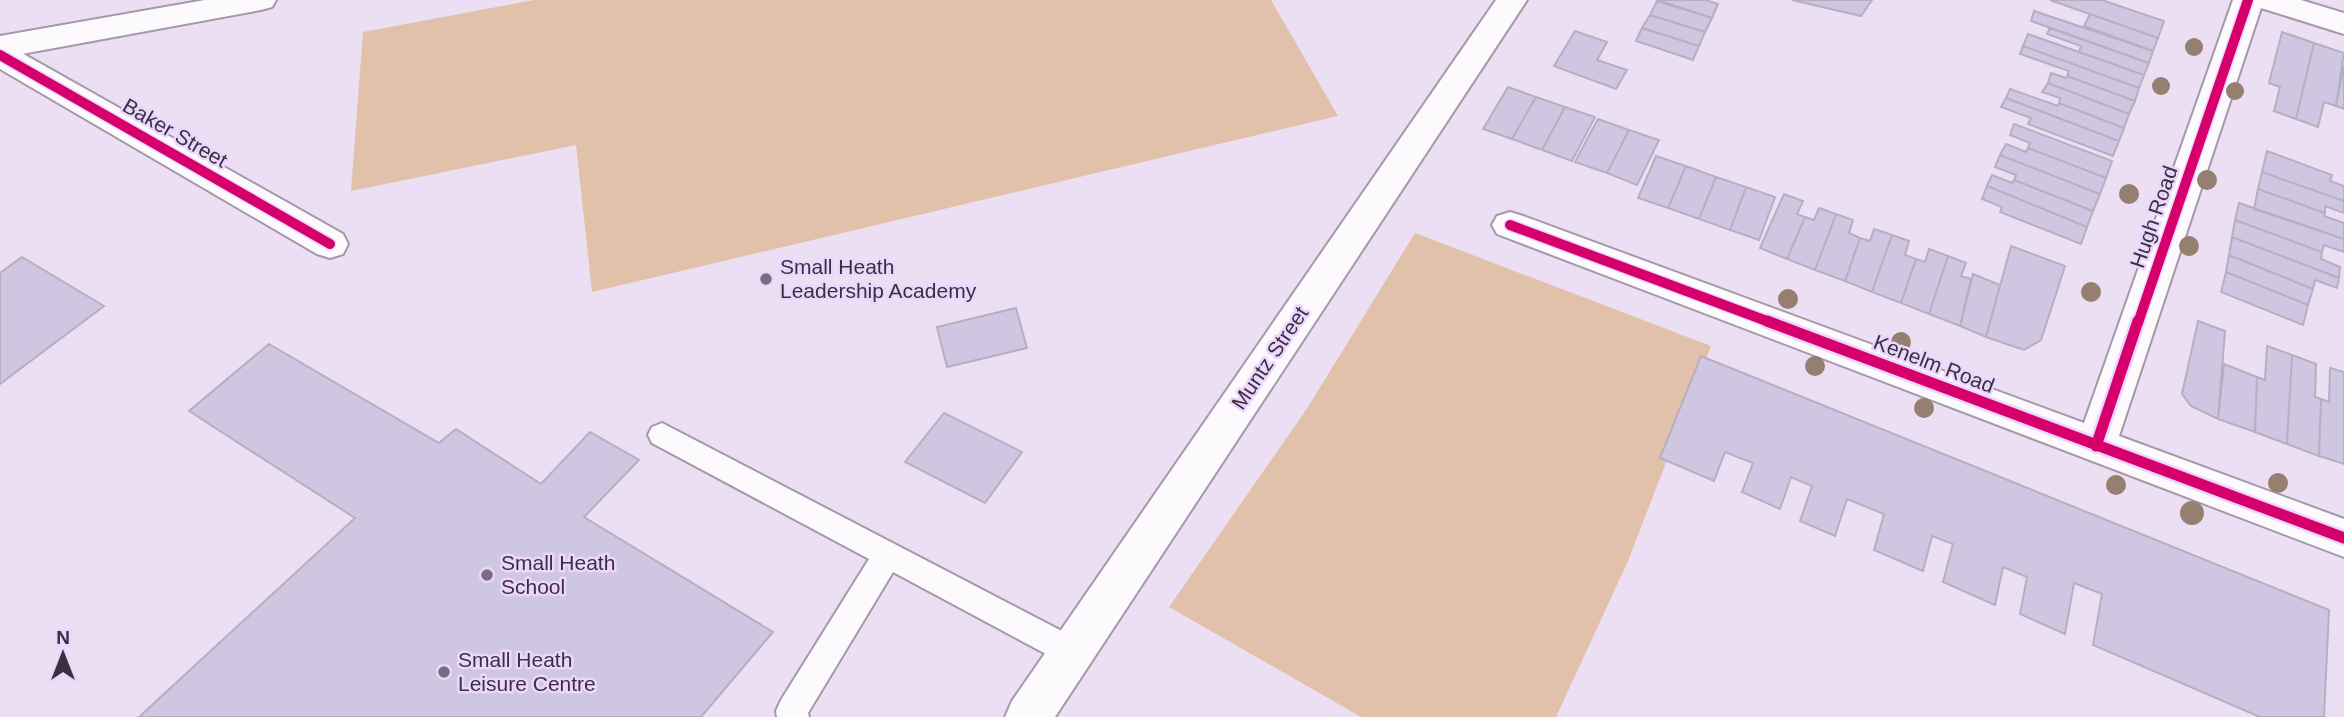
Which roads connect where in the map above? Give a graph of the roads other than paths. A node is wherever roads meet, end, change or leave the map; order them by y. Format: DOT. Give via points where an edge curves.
graph roads {
  1 [pos="261,0"];
  2 [pos="1512,0"];
  3 [pos="2248,0"];
  4 [pos="2267,0"];
  5 [pos="2344,24"];
  6 [pos="0,47"];
  7 [pos="0,55"];
  8 [pos="1510,225"];
  9 [pos="330,244"];
  10 [pos="662,435"];
  11 [pos="2096,446"];
  12 [pos="2344,538"];
  13 [pos="888,555"];
  14 [pos="1072,652"];
  15 [pos="793,717"];
  16 [pos="1028,717"];
  1 -- 6 [label="street"];
  2 -- 14 [label="street, Muntz Street"];
  3 -- 11 [label="street, Hugh Road"];
  4 -- 5 [label="street"];
  7 -- 9 [label="street, Baker Street"];
  8 -- 11 [label="street, Kenelm Road"];
  10 -- 13 [label="lane"];
  11 -- 12 [label="street, Kenelm Road"];
  13 -- 14 [label="lane"];
  13 -- 15 [label="lane" via="792,711"];
  14 -- 16 [label="street, Muntz Street"];
}
